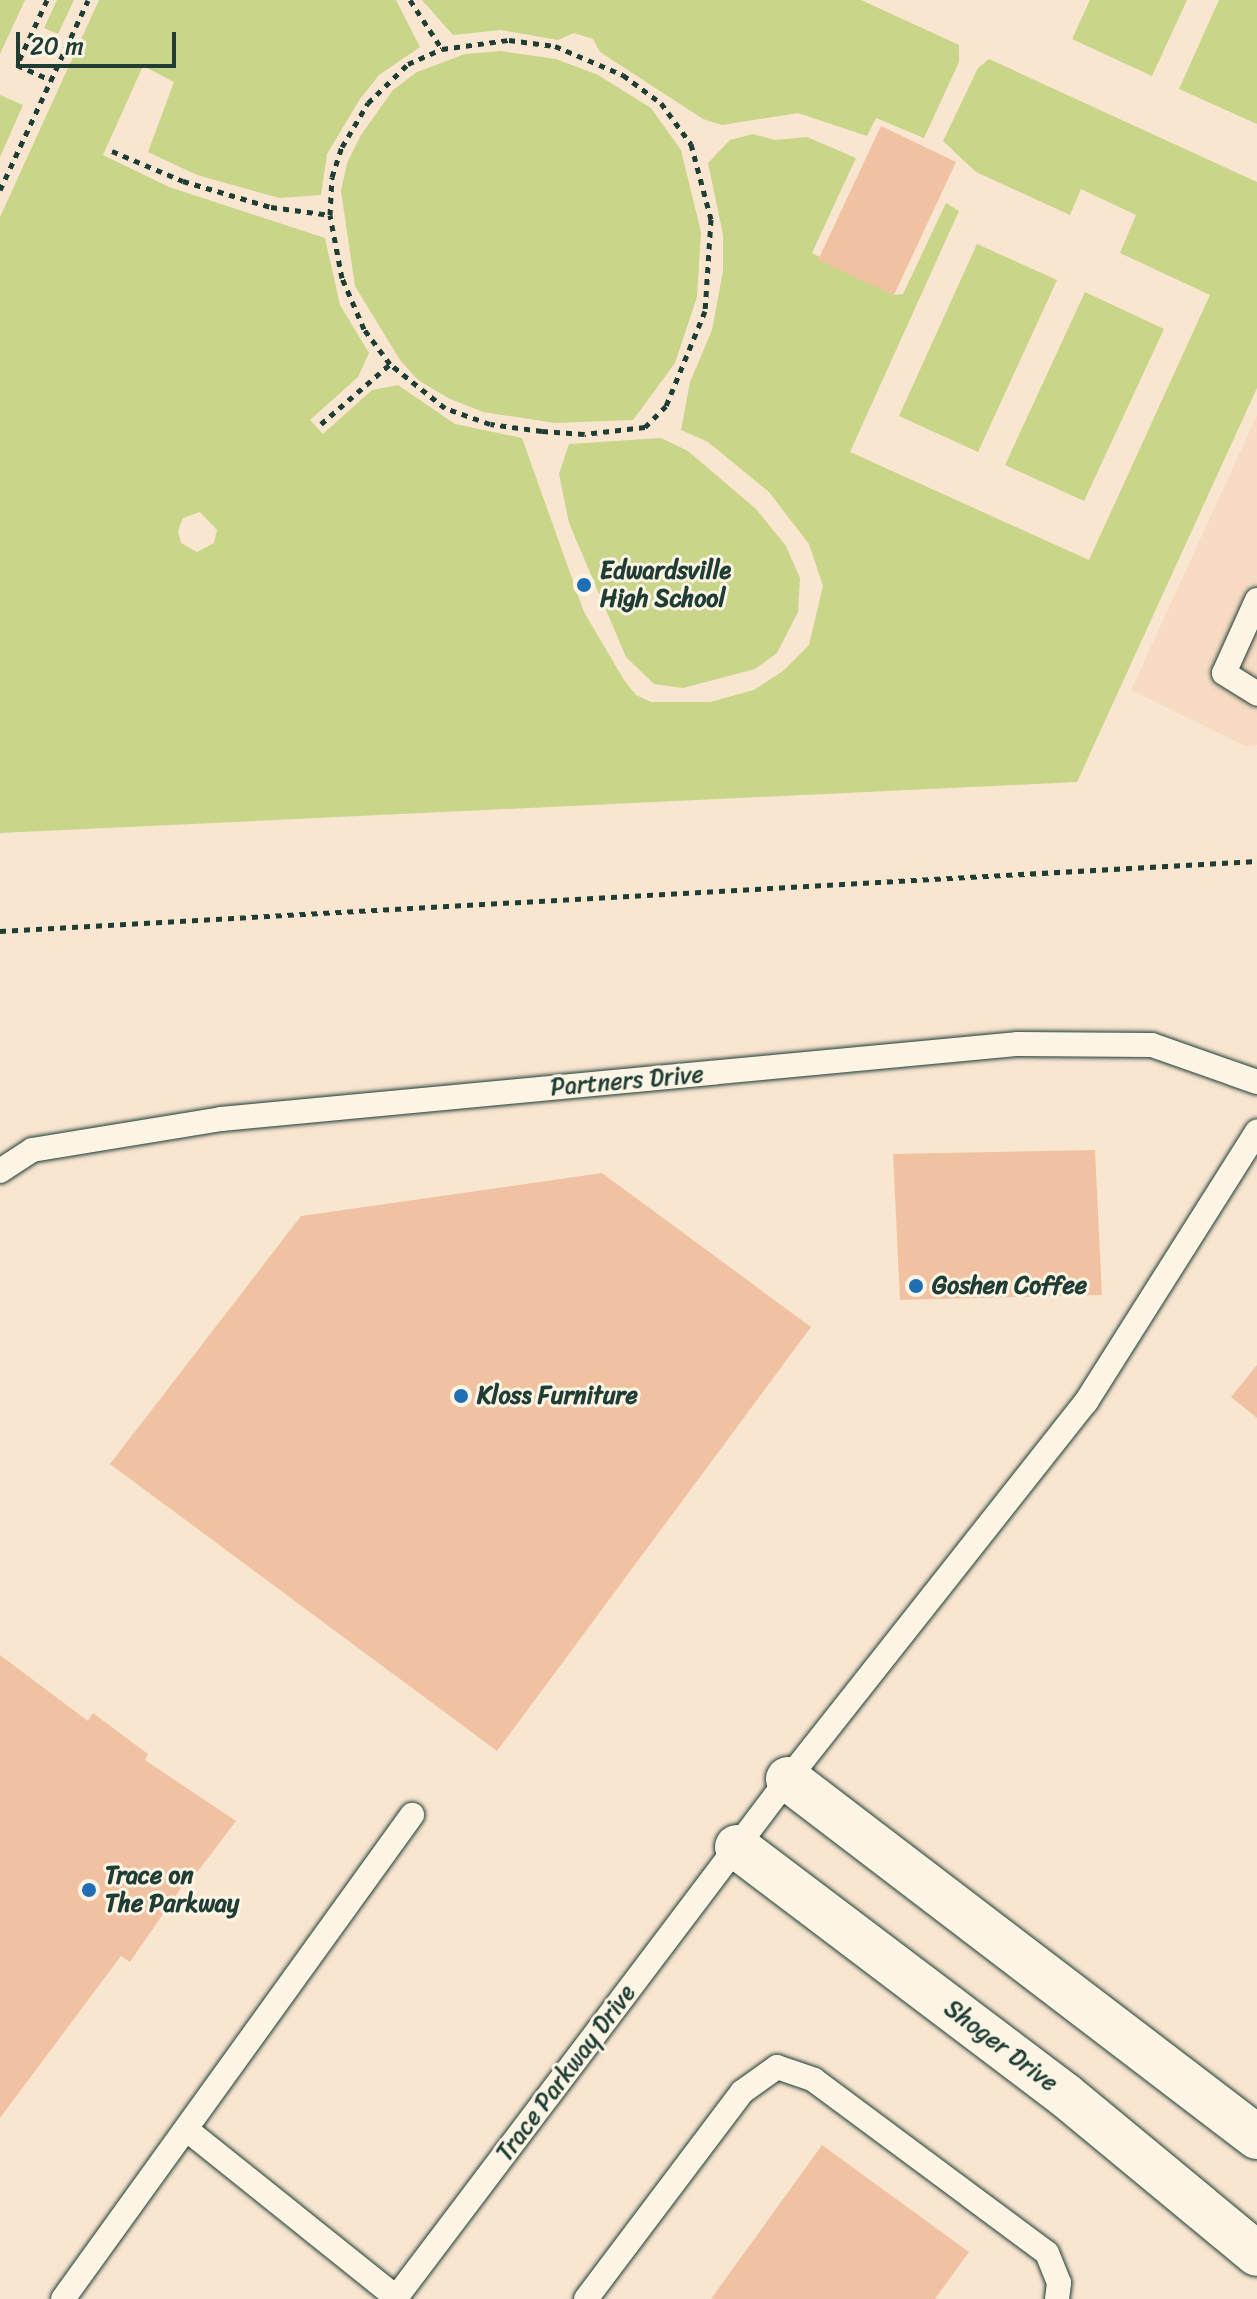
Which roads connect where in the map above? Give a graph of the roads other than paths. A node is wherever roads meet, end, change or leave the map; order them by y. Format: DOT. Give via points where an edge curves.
graph roads {
  1 [pos="1257,600"];
  2 [pos="1257,694"];
  3 [pos="1257,1082"];
  4 [pos="1257,1131"];
  5 [pos="0,1171"];
  6 [pos="788,1779"];
  7 [pos="412,1815"];
  8 [pos="737,1847"];
  9 [pos="186,2129"];
  10 [pos="1257,2137"];
  11 [pos="1257,2254"];
  12 [pos="63,2299"];
  13 [pos="397,2299"];
  14 [pos="586,2299"];
  15 [pos="1057,2299"];
  1 -- 2 [label="lane" via="1224,673"];
  3 -- 5 [label="lane, Partners Drive" via="1152,1045 1018,1044 221,1119 32,1150"];
  4 -- 6 [label="lane, Trace Parkway Drive" via="1086,1402"];
  6 -- 8 [label="lane, Trace Parkway Drive"];
  6 -- 10 [label="street"];
  7 -- 9 [label="lane"];
  8 -- 11 [label="street, Shoger Drive" via="1065,2095"];
  8 -- 13 [label="lane, Trace Parkway Drive"];
  9 -- 12 [label="lane"];
  9 -- 13 [label="lane"];
  14 -- 15 [label="lane" via="742,2092 777,2067 814,2080 1047,2253 1059,2283"];
}
